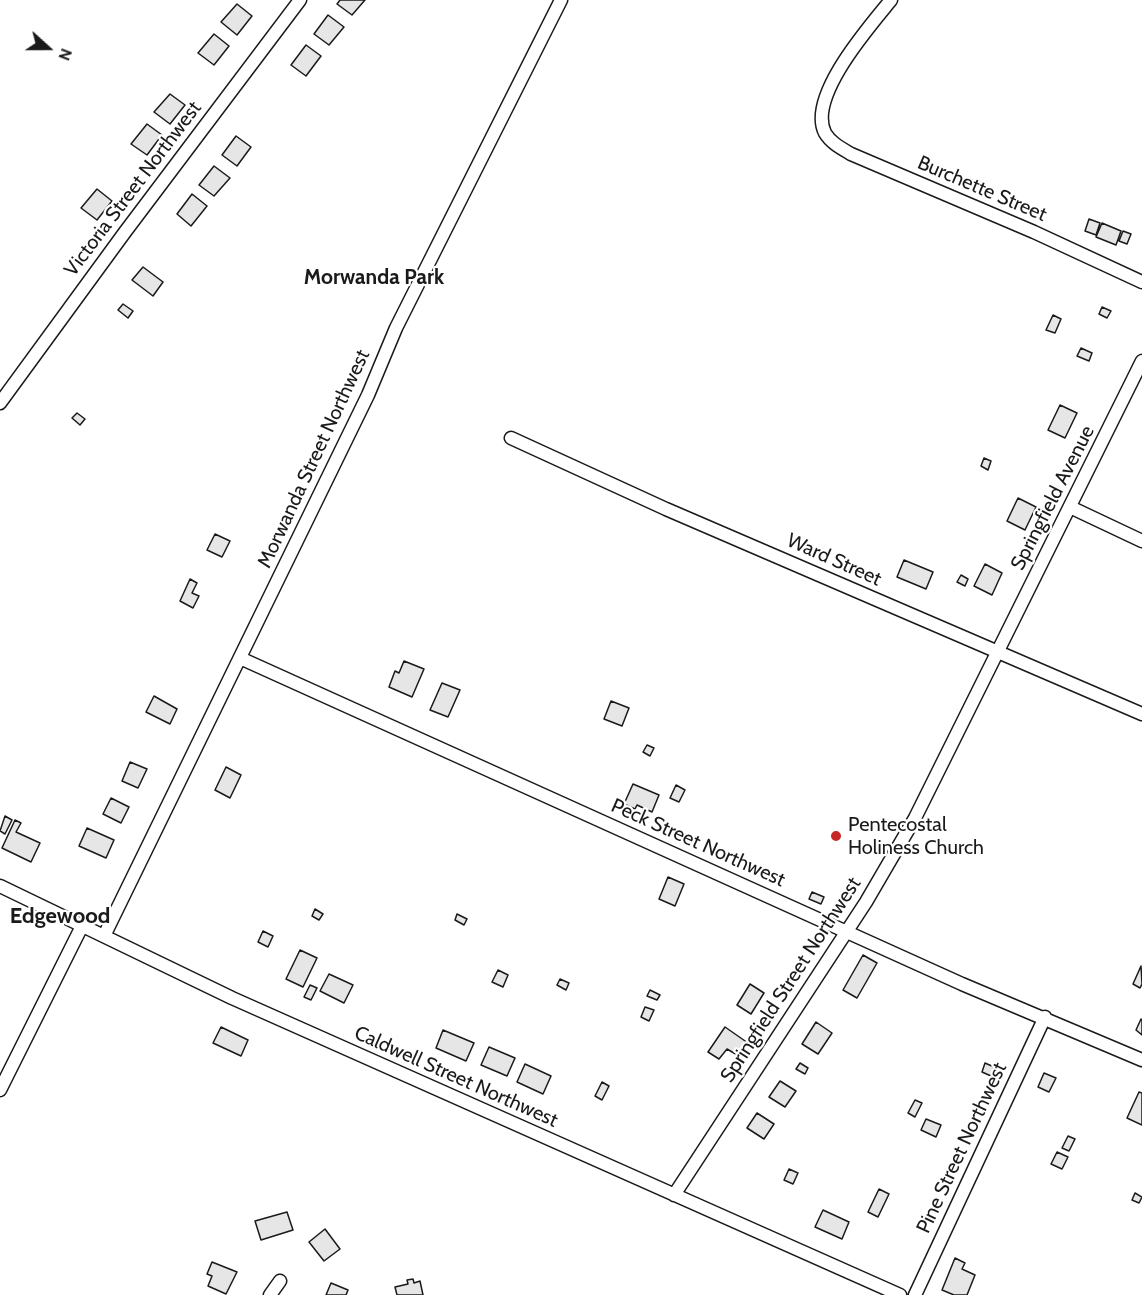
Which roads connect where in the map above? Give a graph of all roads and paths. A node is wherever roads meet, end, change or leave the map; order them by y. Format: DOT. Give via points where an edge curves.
graph roads {
  1 [pos="300,0"];
  2 [pos="561,0"];
  3 [pos="891,0"];
  4 [pos="1142,282"];
  5 [pos="1142,361"];
  6 [pos="0,403"];
  7 [pos="511,438"];
  8 [pos="1070,507"];
  9 [pos="1142,541"];
  10 [pos="998,653"];
  11 [pos="240,658"];
  12 [pos="1142,714"];
  13 [pos="0,886"];
  14 [pos="82,926"];
  15 [pos="847,932"];
  16 [pos="104,936"];
  17 [pos="1045,1017"];
  18 [pos="1142,1060"];
  19 [pos="0,1090"];
  20 [pos="674,1195"];
  21 [pos="280,1281"];
  22 [pos="270,1295"];
  23 [pos="900,1295"];
  24 [pos="915,1295"];
  1 -- 6 [label="street, Victoria Street Northwest"];
  2 -- 11 [label="street, Morwanda Street Northwest" via="396,328 363,405"];
  3 -- 4 [label="street, Burchette Street" via="841,68 824,101 822,117 829,139 850,154"];
  5 -- 8 [label="street, Springfield Avenue"];
  7 -- 10 [label="street, Ward Street"];
  8 -- 9 [label="street"];
  8 -- 10 [label="street, Springfield Avenue"];
  10 -- 12 [label="street, Ward Street"];
  10 -- 15 [label="street, Springfield Street Northwest" via="915,818"];
  11 -- 15 [label="street, Peck Street Northwest"];
  11 -- 16 [label="street, Morwanda Street Northwest"];
  13 -- 14 [label="street, Caldwell Street Northwest"];
  14 -- 16 [label="street, Caldwell Street Northwest"];
  14 -- 19 [label="street"];
  15 -- 17 [label="street, Peck Street Northwest"];
  15 -- 20 [label="street, Springfield Street Northwest"];
  16 -- 20 [label="street, Caldwell Street Northwest" via="232,998"];
  17 -- 18 [label="street, Peck Street Northwest"];
  17 -- 24 [label="street, Pine Street Northwest"];
  20 -- 23 [label="street, Caldwell Street Northwest"];
  21 -- 22 [label="street"];
}
